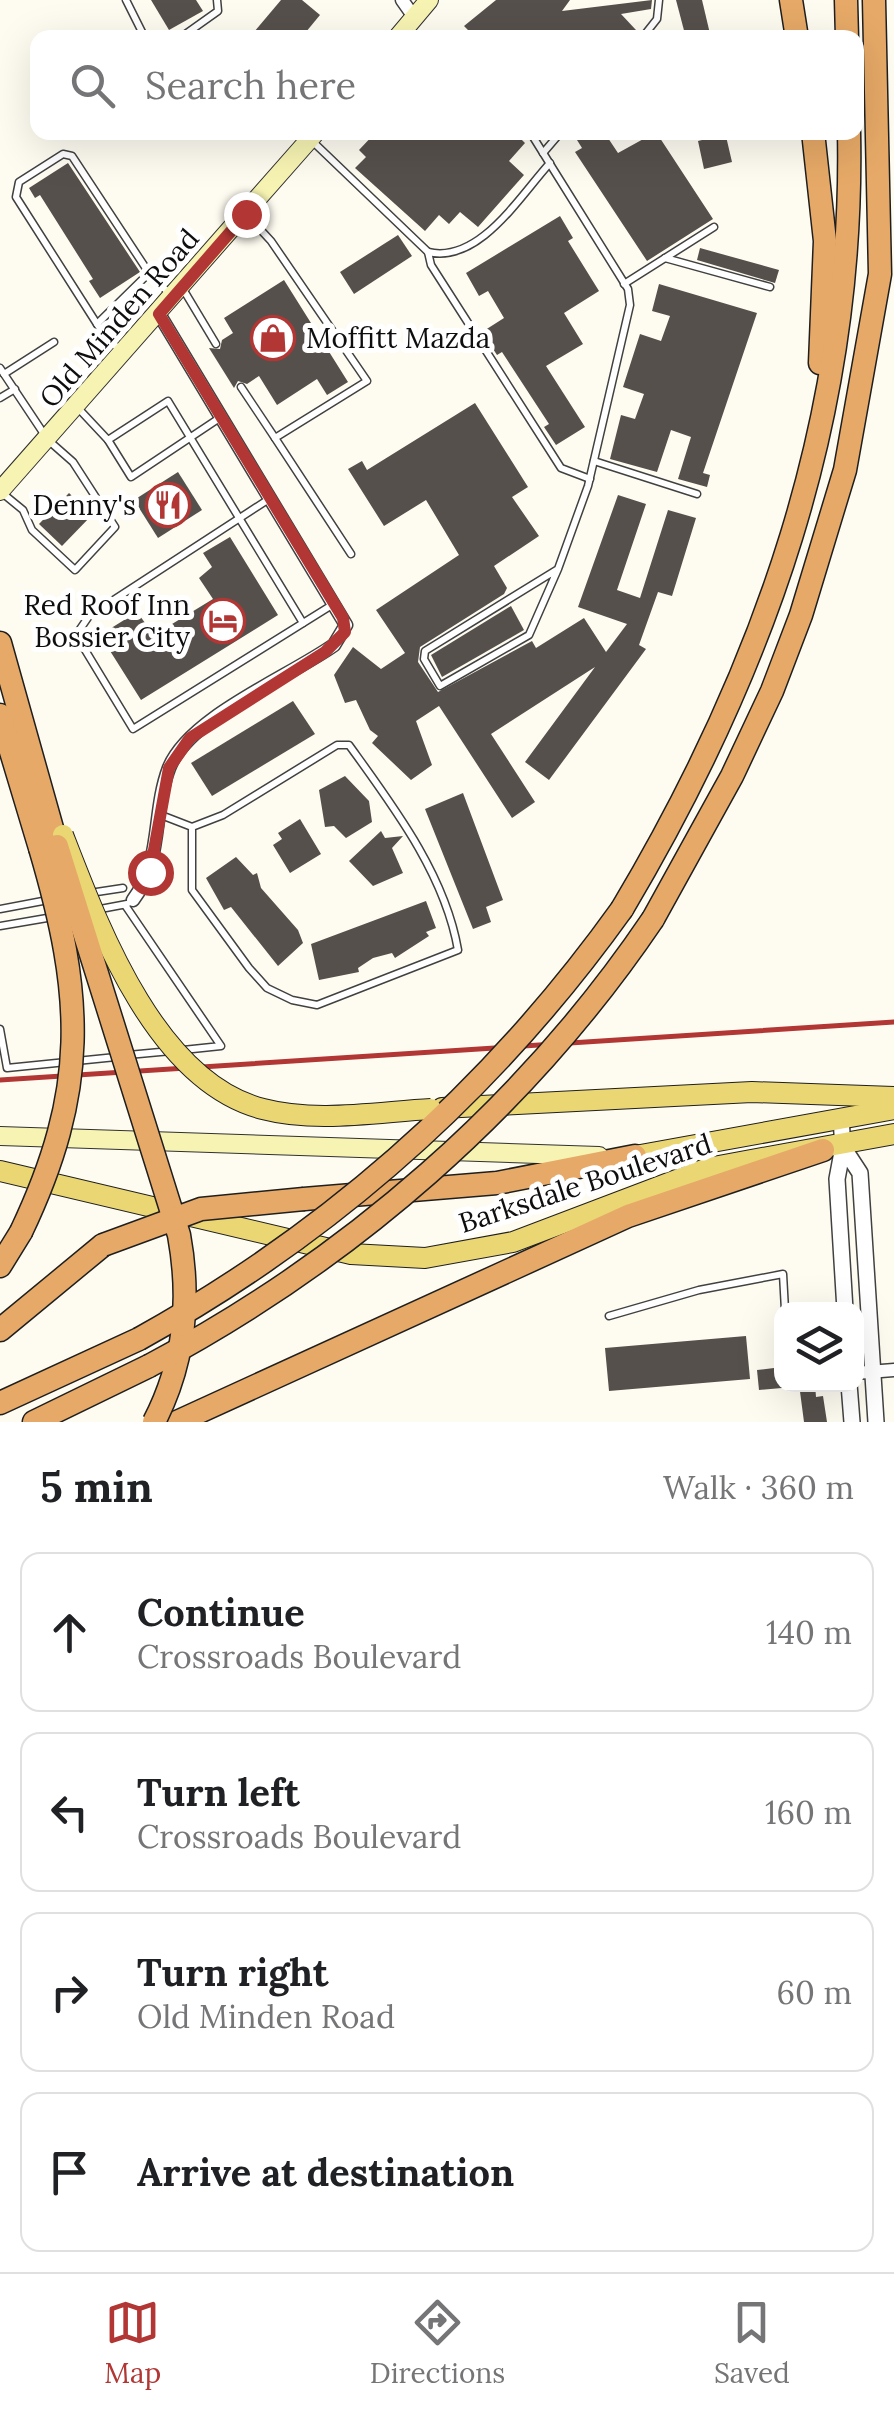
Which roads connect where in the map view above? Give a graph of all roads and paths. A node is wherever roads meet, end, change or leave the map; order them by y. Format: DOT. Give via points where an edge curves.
graph roads {
  1 [pos="126,0"];
  2 [pos="218,0"];
  3 [pos="402,0"];
  4 [pos="659,0"];
  5 [pos="791,0"];
  6 [pos="846,0"];
  7 [pos="874,0"];
  8 [pos="427,1"];
  9 [pos="141,30"];
  10 [pos="191,30"];
  11 [pos="407,30"];
  12 [pos="649,30"];
  13 [pos="797,30"];
  14 [pos="847,30"];
  15 [pos="894,115"];
  16 [pos="310,140"];
  17 [pos="317,140"];
  18 [pos="535,140"];
  19 [pos="554,140"];
  20 [pos="814,140"];
  21 [pos="849,140"];
  22 [pos="543,153"];
  23 [pos="550,163"];
  24 [pos="246,214"];
  25 [pos="714,227"];
  26 [pos="428,252"];
  27 [pos="665,258"];
  28 [pos="149,273"];
  29 [pos="880,274"];
  30 [pos="624,284"];
  31 [pos="770,287"];
  32 [pos="179,293"];
  33 [pos="159,314"];
  34 [pos="97,324"];
  35 [pos="54,342"];
  36 [pos="216,344"];
  37 [pos="125,354"];
  38 [pos="2,371"];
  39 [pos="241,388"];
  40 [pos="15,389"];
  41 [pos="0,398"];
  42 [pos="78,408"];
  43 [pos="221,417"];
  44 [pos="192,438"];
  45 [pos="275,438"];
  46 [pos="48,440"];
  47 [pos="108,440"];
  48 [pos="818,440"];
  49 [pos="594,461"];
  50 [pos="590,480"];
  51 [pos="0,491"];
  52 [pos="697,494"];
  53 [pos="270,498"];
  54 [pos="239,518"];
  55 [pos="351,554"];
  56 [pos="558,569"];
  57 [pos="334,604"];
  58 [pos="303,623"];
  59 [pos="0,643"];
  60 [pos="0,715"];
  61 [pos="161,815"];
  62 [pos="192,827"];
  63 [pos="53,843"];
  64 [pos="123,888"];
  65 [pos="129,903"];
  66 [pos="0,909"];
  67 [pos="0,926"];
  68 [pos="0,1030"];
  69 [pos="838,1094"];
  70 [pos="894,1097"];
  71 [pos="894,1108"];
  72 [pos="841,1119"];
  73 [pos="894,1134"];
  74 [pos="0,1136"];
  75 [pos="833,1148"];
  76 [pos="635,1156"];
  77 [pos="0,1172"];
  78 [pos="862,1211"];
  79 [pos="839,1213"];
  80 [pos="0,1266"];
  81 [pos="784,1302"];
  82 [pos="845,1302"];
  83 [pos="863,1302"];
  84 [pos="608,1316"];
  85 [pos="0,1330"];
  86 [pos="864,1344"];
  87 [pos="894,1370"];
  88 [pos="865,1372"];
  89 [pos="850,1392"];
  90 [pos="0,1403"];
  91 [pos="34,1422"];
  92 [pos="154,1422"];
  93 [pos="176,1422"];
  94 [pos="852,1422"];
  95 [pos="876,1422"];
  1 -- 9 [label="lane"];
  2 -- 10 [label="lane" via="218,11"];
  3 -- 11 [label="street"];
  4 -- 12 [label="lane"];
  5 -- 13 [label="highway"];
  6 -- 14 [label="highway"];
  7 -- 29 [label="highway"];
  8 -- 11 [label="main road"];
  15 -- 29 [label="highway"];
  16 -- 24 [label="main road, Old Minden Road"];
  17 -- 26 [label="lane"];
  18 -- 22 [label="lane"];
  19 -- 22 [label="lane"];
  20 -- 48 [label="highway" via="826,288"];
  21 -- 48 [label="highway" via="846,272"];
  22 -- 23 [label="lane"];
  23 -- 26 [label="lane" via="468,248 449,257"];
  23 -- 30 [label="lane"];
  24 -- 32 [label="main road, Old Minden Road"];
  24 -- 45 [label="lane" via="272,241 367,381"];
  25 -- 27 [label="lane"];
  26 -- 50 [label="lane" via="560,468"];
  27 -- 30 [label="lane"];
  27 -- 31 [label="lane"];
  28 -- 32 [label="lane"];
  28 -- 34 [label="lane"];
  28 -- 34 [label="lane" via="72,156 63,154 19,182 16,197"];
  29 -- 91 [label="highway, bridge" via="845,470 801,616 732,776 624,961 519,1088 396,1201 293,1280 149,1366"];
  30 -- 49 [label="lane" via="630,305"];
  32 -- 33 [label="main road, Old Minden Road"];
  32 -- 36 [label="lane"];
  33 -- 37 [label="main road, Old Minden Road"];
  33 -- 43 [label="street"];
  34 -- 37 [label="lane"];
  35 -- 38 [label="lane"];
  37 -- 42 [label="main road, Old Minden Road"];
  38 -- 40 [label="lane"];
  39 -- 45 [label="lane"];
  40 -- 41 [label="lane"];
  40 -- 46 [label="lane"];
  42 -- 46 [label="main road, Old Minden Road"];
  42 -- 47 [label="lane"];
  43 -- 44 [label="lane"];
  43 -- 53 [label="street"];
  44 -- 47 [label="lane" via="168,401"];
  44 -- 47 [label="lane" via="131,477"];
  44 -- 54 [label="lane"];
  45 -- 55 [label="lane"];
  46 -- 51 [label="main road, Old Minden Road"];
  46 -- 51 [label="lane" via="73,462 115,527 75,570"];
  48 -- 90 [label="highway, bridge" via="747,669 707,758 622,908 524,1037 386,1170 260,1267 139,1339"];
  49 -- 50 [label="lane"];
  49 -- 52 [label="lane"];
  50 -- 56 [label="lane"];
  53 -- 54 [label="lane"];
  53 -- 57 [label="street"];
  54 -- 58 [label="lane"];
  54 -- 58 [label="lane" via="89,616 76,635 132,729"];
  56 -- 56 [label="lane" via="529,635 440,686 425,651"];
  57 -- 58 [label="lane"];
  57 -- 61 [label="street" via="346,624 341,639 190,738 169,768"];
  59 -- 63 [label="highway"];
  60 -- 63 [label="highway"];
  61 -- 62 [label="lane"];
  61 -- 65 [label="street" via="150,872"];
  62 -- 62 [label="lane" via="192,890 258,978 292,1000 317,1004 458,950 454,928 400,816 349,745 337,745"];
  63 -- 69 [label="main road, bridge" via="162,1033 207,1082 261,1109 294,1115 752,1092"];
  63 -- 80 [label="highway, bridge" via="74,1000 74,1057 62,1126 21,1232"];
  63 -- 92 [label="highway, bridge" via="179,1235 186,1276 180,1357"];
  64 -- 66 [label="lane"];
  65 -- 67 [label="lane"];
  65 -- 68 [label="lane" via="221,1046 7,1068"];
  69 -- 70 [label="main road"];
  69 -- 72 [label="street"];
  71 -- 72 [label="main road, Barksdale Boulevard"];
  72 -- 75 [label="street"];
  72 -- 76 [label="main road, Barksdale Boulevard"];
  73 -- 75 [label="main road, Barksdale Boulevard"];
  74 -- 76 [label="main road, Barksdale Boulevard"];
  75 -- 77 [label="main road, Barksdale Boulevard" via="708,1168 513,1242 424,1258 351,1254"];
  75 -- 78 [label="street" via="858,1164"];
  75 -- 79 [label="street"];
  75 -- 93 [label="highway" via="628,1216"];
  76 -- 85 [label="highway, bridge" via="496,1183 201,1208 103,1245"];
  78 -- 79 [label="lane"];
  78 -- 83 [label="street"];
  79 -- 82 [label="street"];
  81 -- 84 [label="lane" via="783,1274"];
  86 -- 88 [label="street"];
  87 -- 88 [label="street"];
  88 -- 95 [label="street"];
  89 -- 94 [label="street"];
}
